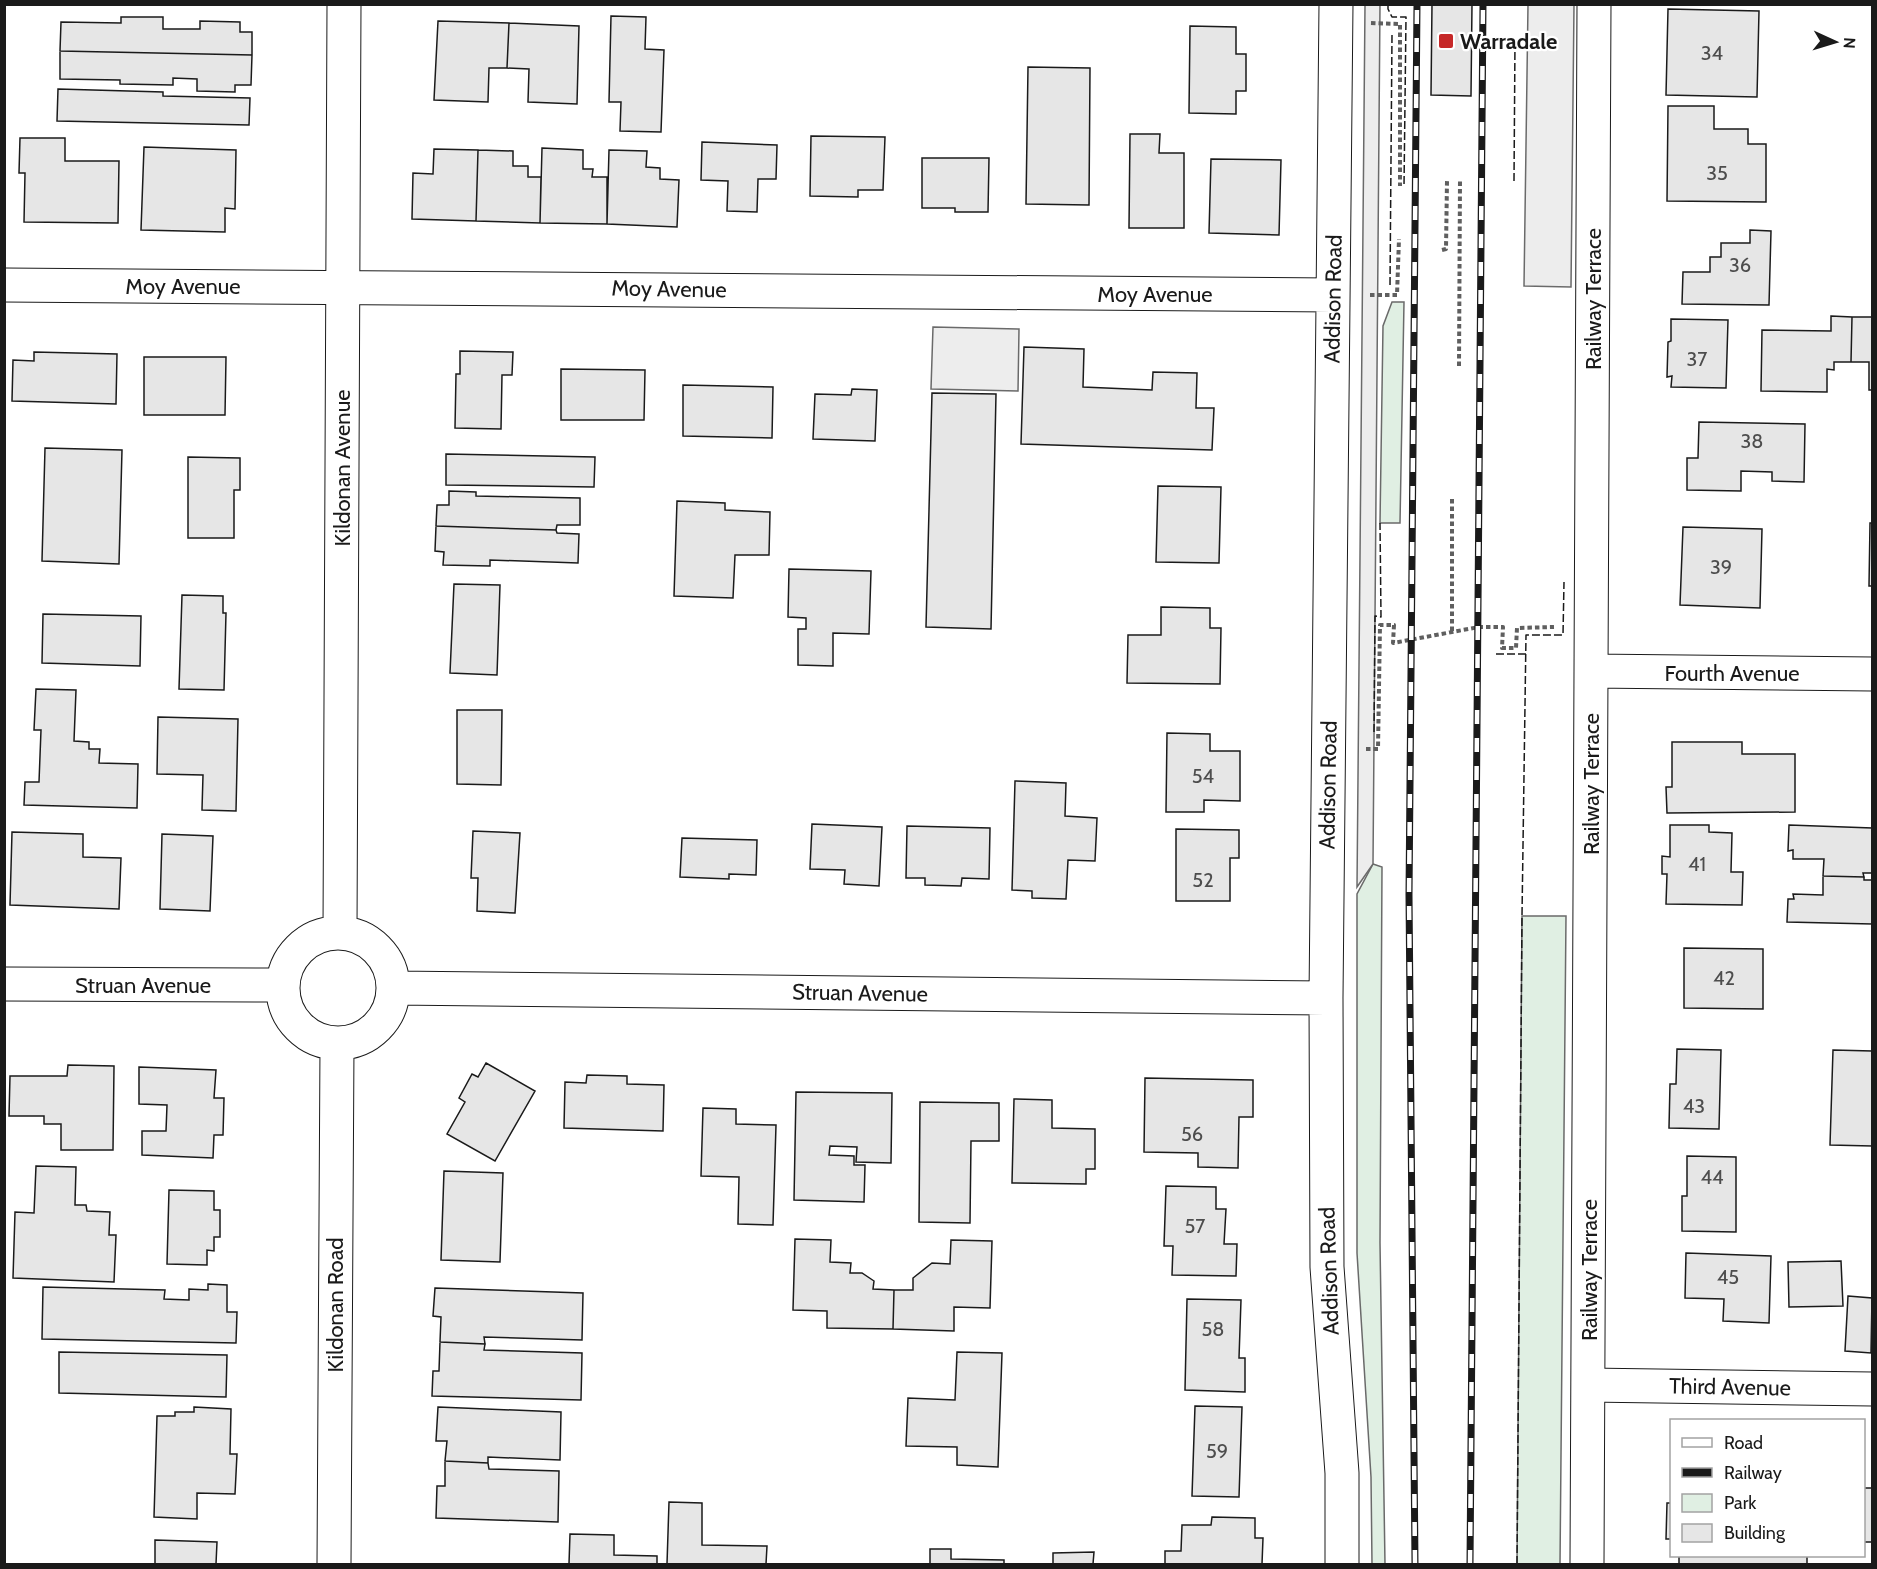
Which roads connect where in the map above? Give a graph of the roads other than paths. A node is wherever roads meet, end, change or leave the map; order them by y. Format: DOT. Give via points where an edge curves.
graph roads {
  1 [pos="344,4"];
  2 [pos="1594,4"];
  3 [pos="1336,14"];
  4 [pos="4,285"];
  5 [pos="343,287"];
  6 [pos="1333,295"];
  7 [pos="1591,671"];
  8 [pos="1872,674"];
  9 [pos="340,931"];
  10 [pos="4,984"];
  11 [pos="281,985"];
  12 [pos="394,987"];
  13 [pos="1326,998"];
  14 [pos="337,1045"];
  15 [pos="1588,1385"];
  16 [pos="1872,1389"];
  17 [pos="334,1564"];
  18 [pos="1342,1564"];
  19 [pos="1587,1564"];
  1 -- 5 [label="street, Kildonan Avenue"];
  2 -- 7 [label="street, Railway Terrace"];
  3 -- 6 [label="street, Addison Road"];
  4 -- 5 [label="street, Moy Avenue"];
  5 -- 6 [label="street, Moy Avenue"];
  5 -- 9 [label="street, Kildonan Avenue"];
  6 -- 13 [label="street, Addison Road"];
  7 -- 8 [label="street, Fourth Avenue"];
  7 -- 15 [label="street, Railway Terrace"];
  9 -- 11 [label="street" via="313,937 291,956"];
  9 -- 12 [label="street" via="370,942 389,964"];
  10 -- 11 [label="street, Struan Avenue"];
  11 -- 14 [label="street" via="290,1017 311,1038"];
  12 -- 13 [label="street, Struan Avenue"];
  12 -- 14 [label="street" via="384,1020 359,1040"];
  13 -- 18 [label="street, Addison Road" via="1327,1267 1342,1473"];
  14 -- 17 [label="street, Kildonan Road"];
  15 -- 16 [label="street, Third Avenue"];
  15 -- 19 [label="street, Railway Terrace"];
}
